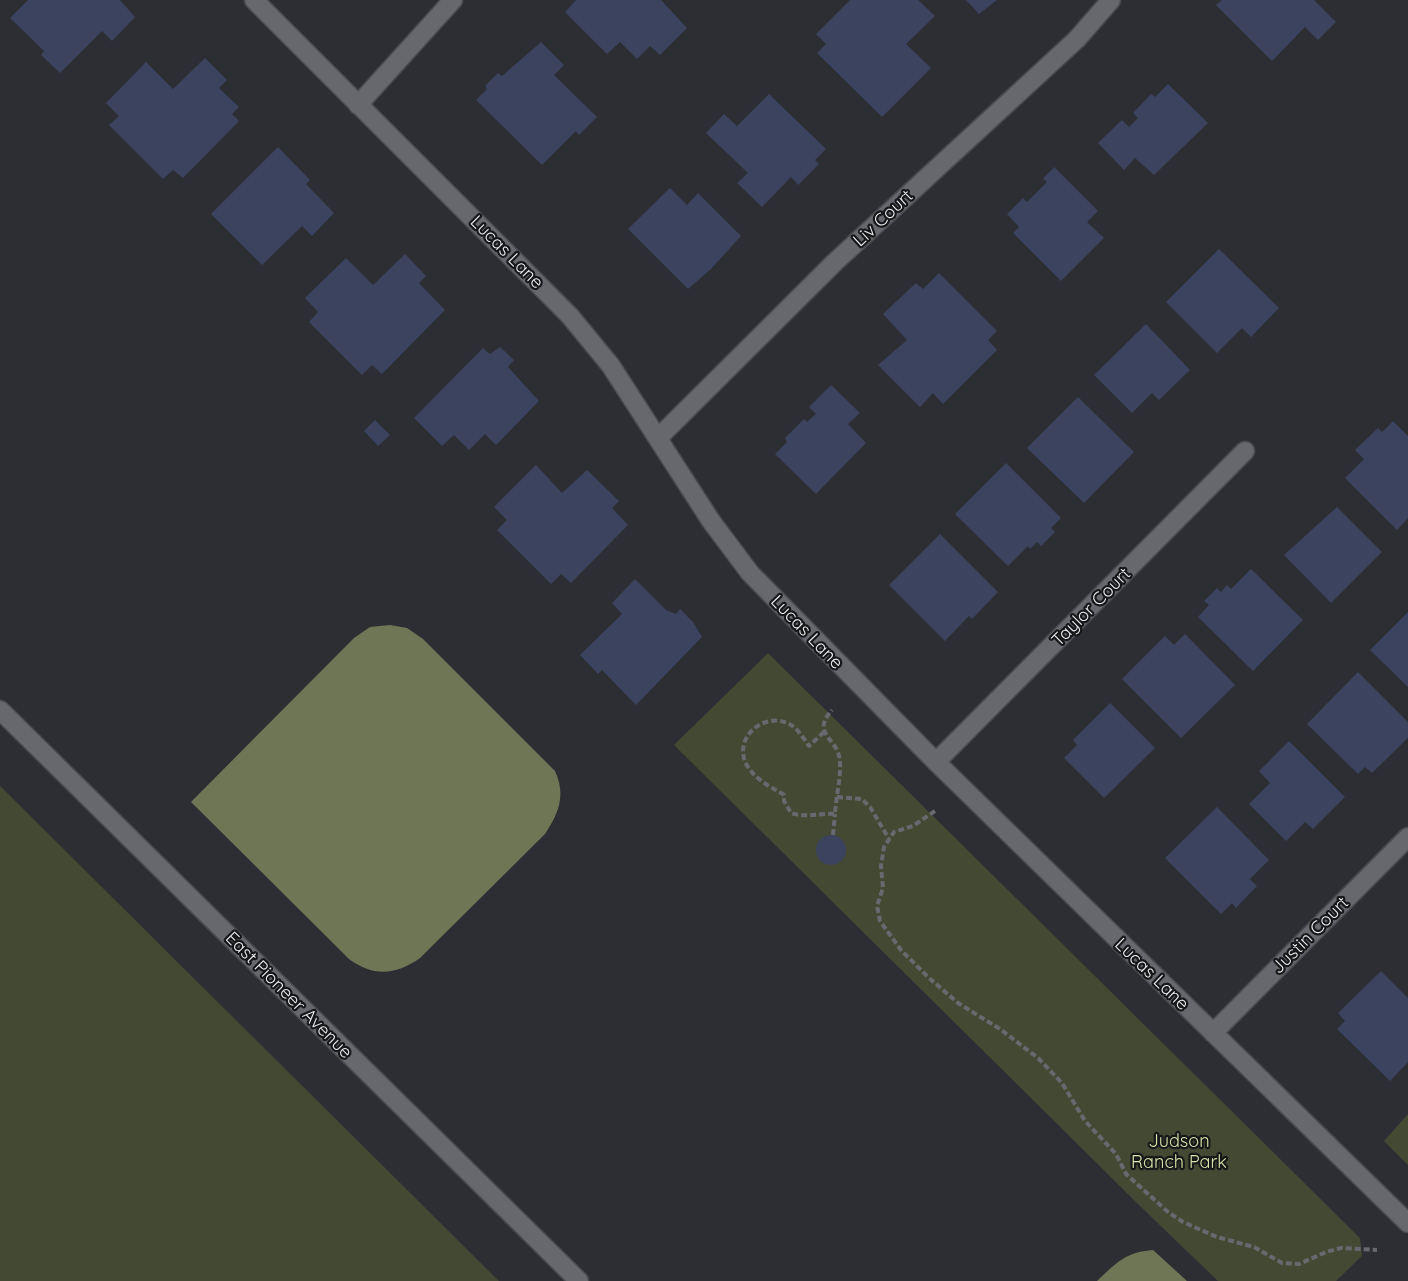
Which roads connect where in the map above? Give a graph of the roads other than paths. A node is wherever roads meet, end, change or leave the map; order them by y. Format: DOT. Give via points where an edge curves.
graph roads {
  1 [pos="254,0"];
  2 [pos="453,0"];
  3 [pos="1111,0"];
  4 [pos="358,105"];
  5 [pos="658,438"];
  6 [pos="1245,451"];
  7 [pos="0,710"];
  8 [pos="936,762"];
  9 [pos="1408,837"];
  10 [pos="1213,1033"];
  11 [pos="1408,1223"];
  12 [pos="579,1281"];
  1 -- 4 [label="street, Lucas Lane"];
  2 -- 4 [label="street"];
  3 -- 5 [label="street, Liv Court" via="1077,39 835,262"];
  4 -- 5 [label="street, Lucas Lane" via="570,316 611,366"];
  5 -- 8 [label="street, Lucas Lane" via="711,522 750,573"];
  6 -- 8 [label="street, Taylor Court"];
  7 -- 12 [label="street, East Pioneer Avenue"];
  8 -- 10 [label="street, Lucas Lane"];
  9 -- 10 [label="street, Justin Court"];
  10 -- 11 [label="street, Lucas Lane"];
}
